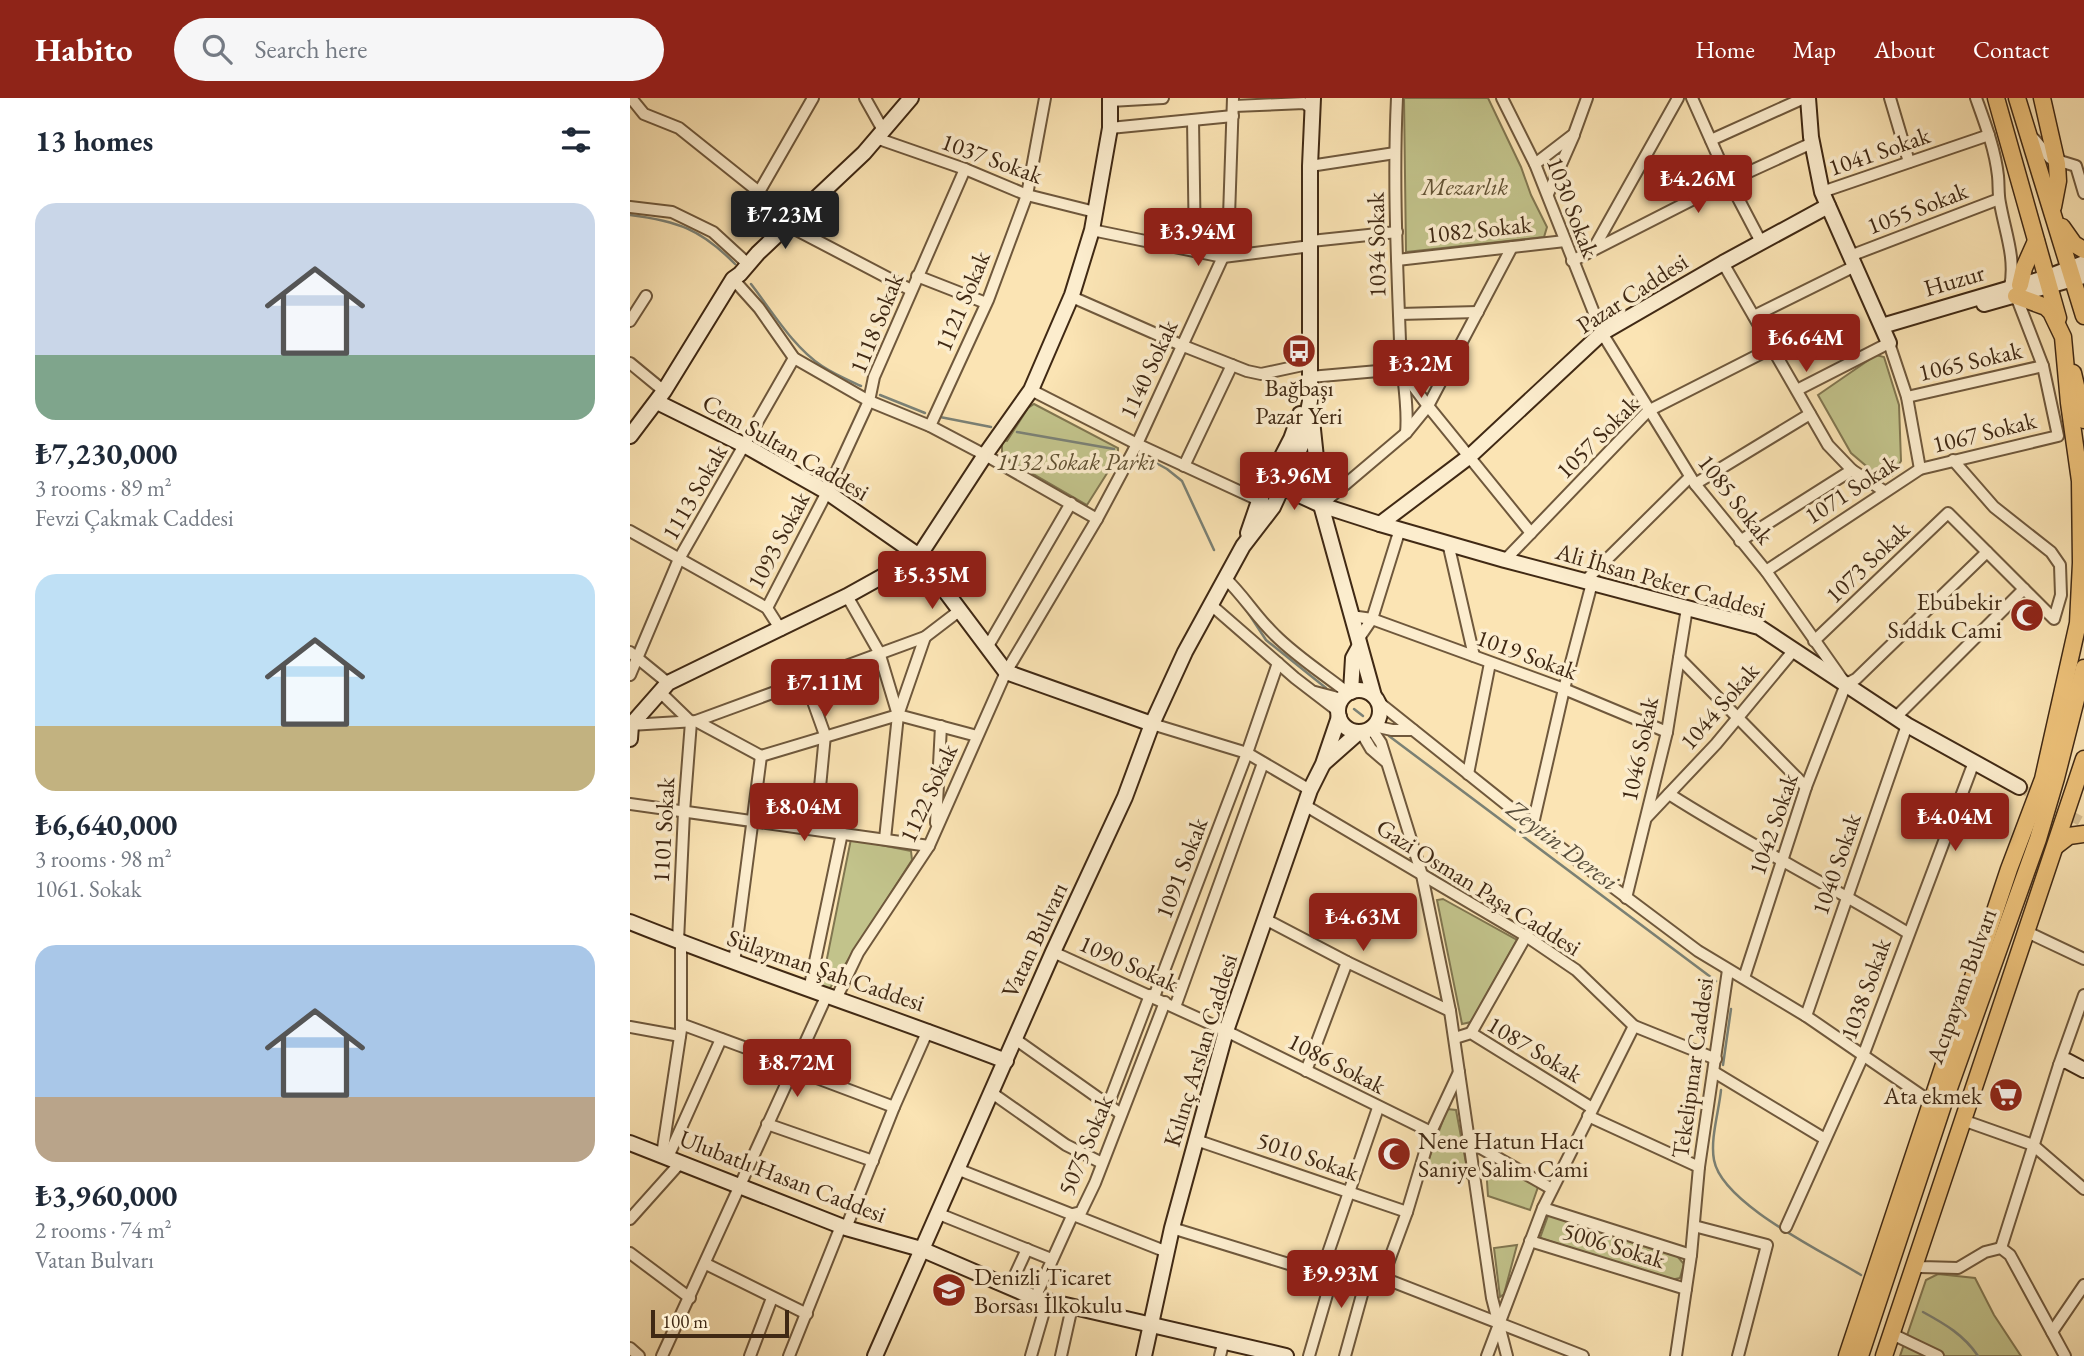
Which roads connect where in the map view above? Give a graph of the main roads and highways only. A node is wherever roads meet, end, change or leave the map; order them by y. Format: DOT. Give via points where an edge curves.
graph roads {
  1 [pos="1996,98"];
  2 [pos="2017,98"];
  3 [pos="2042,98"];
  4 [pos="2053,212"];
  5 [pos="2036,240"];
  6 [pos="2084,250"];
  7 [pos="2078,272"];
  8 [pos="2084,316"];
  9 [pos="2063,337"];
  10 [pos="2084,420"];
  11 [pos="2084,668"];
  12 [pos="2084,759"];
  13 [pos="2077,798"];
  14 [pos="2084,834"];
  15 [pos="2056,846"];
  16 [pos="1847,1356"];
  17 [pos="1860,1356"];
  18 [pos="1884,1356"];
  1 -- 5 [label="main road"];
  2 -- 4 [label="main road"];
  3 -- 4 [label="main road" via="2056,160"];
  4 -- 6 [label="main road" via="2072,242"];
  4 -- 7 [label="main road"];
  5 -- 9 [label="main road"];
  5 -- 9 [label="main road" via="2015,290 2046,307"];
  7 -- 8 [label="main road"];
  9 -- 10 [label="main road"];
  9 -- 16 [label="main road" via="2080,481 2078,623 2043,779"];
  11 -- 17 [label="main road, Acıpayam Bulvarı" via="2038,839"];
  12 -- 13 [label="main road, Acıpayam Bulvarı"];
  13 -- 15 [label="main road, Acıpayam Bulvarı"];
  14 -- 15 [label="main road" via="2069,836"];
  15 -- 18 [label="main road, Acıpayam Bulvarı"];
}
